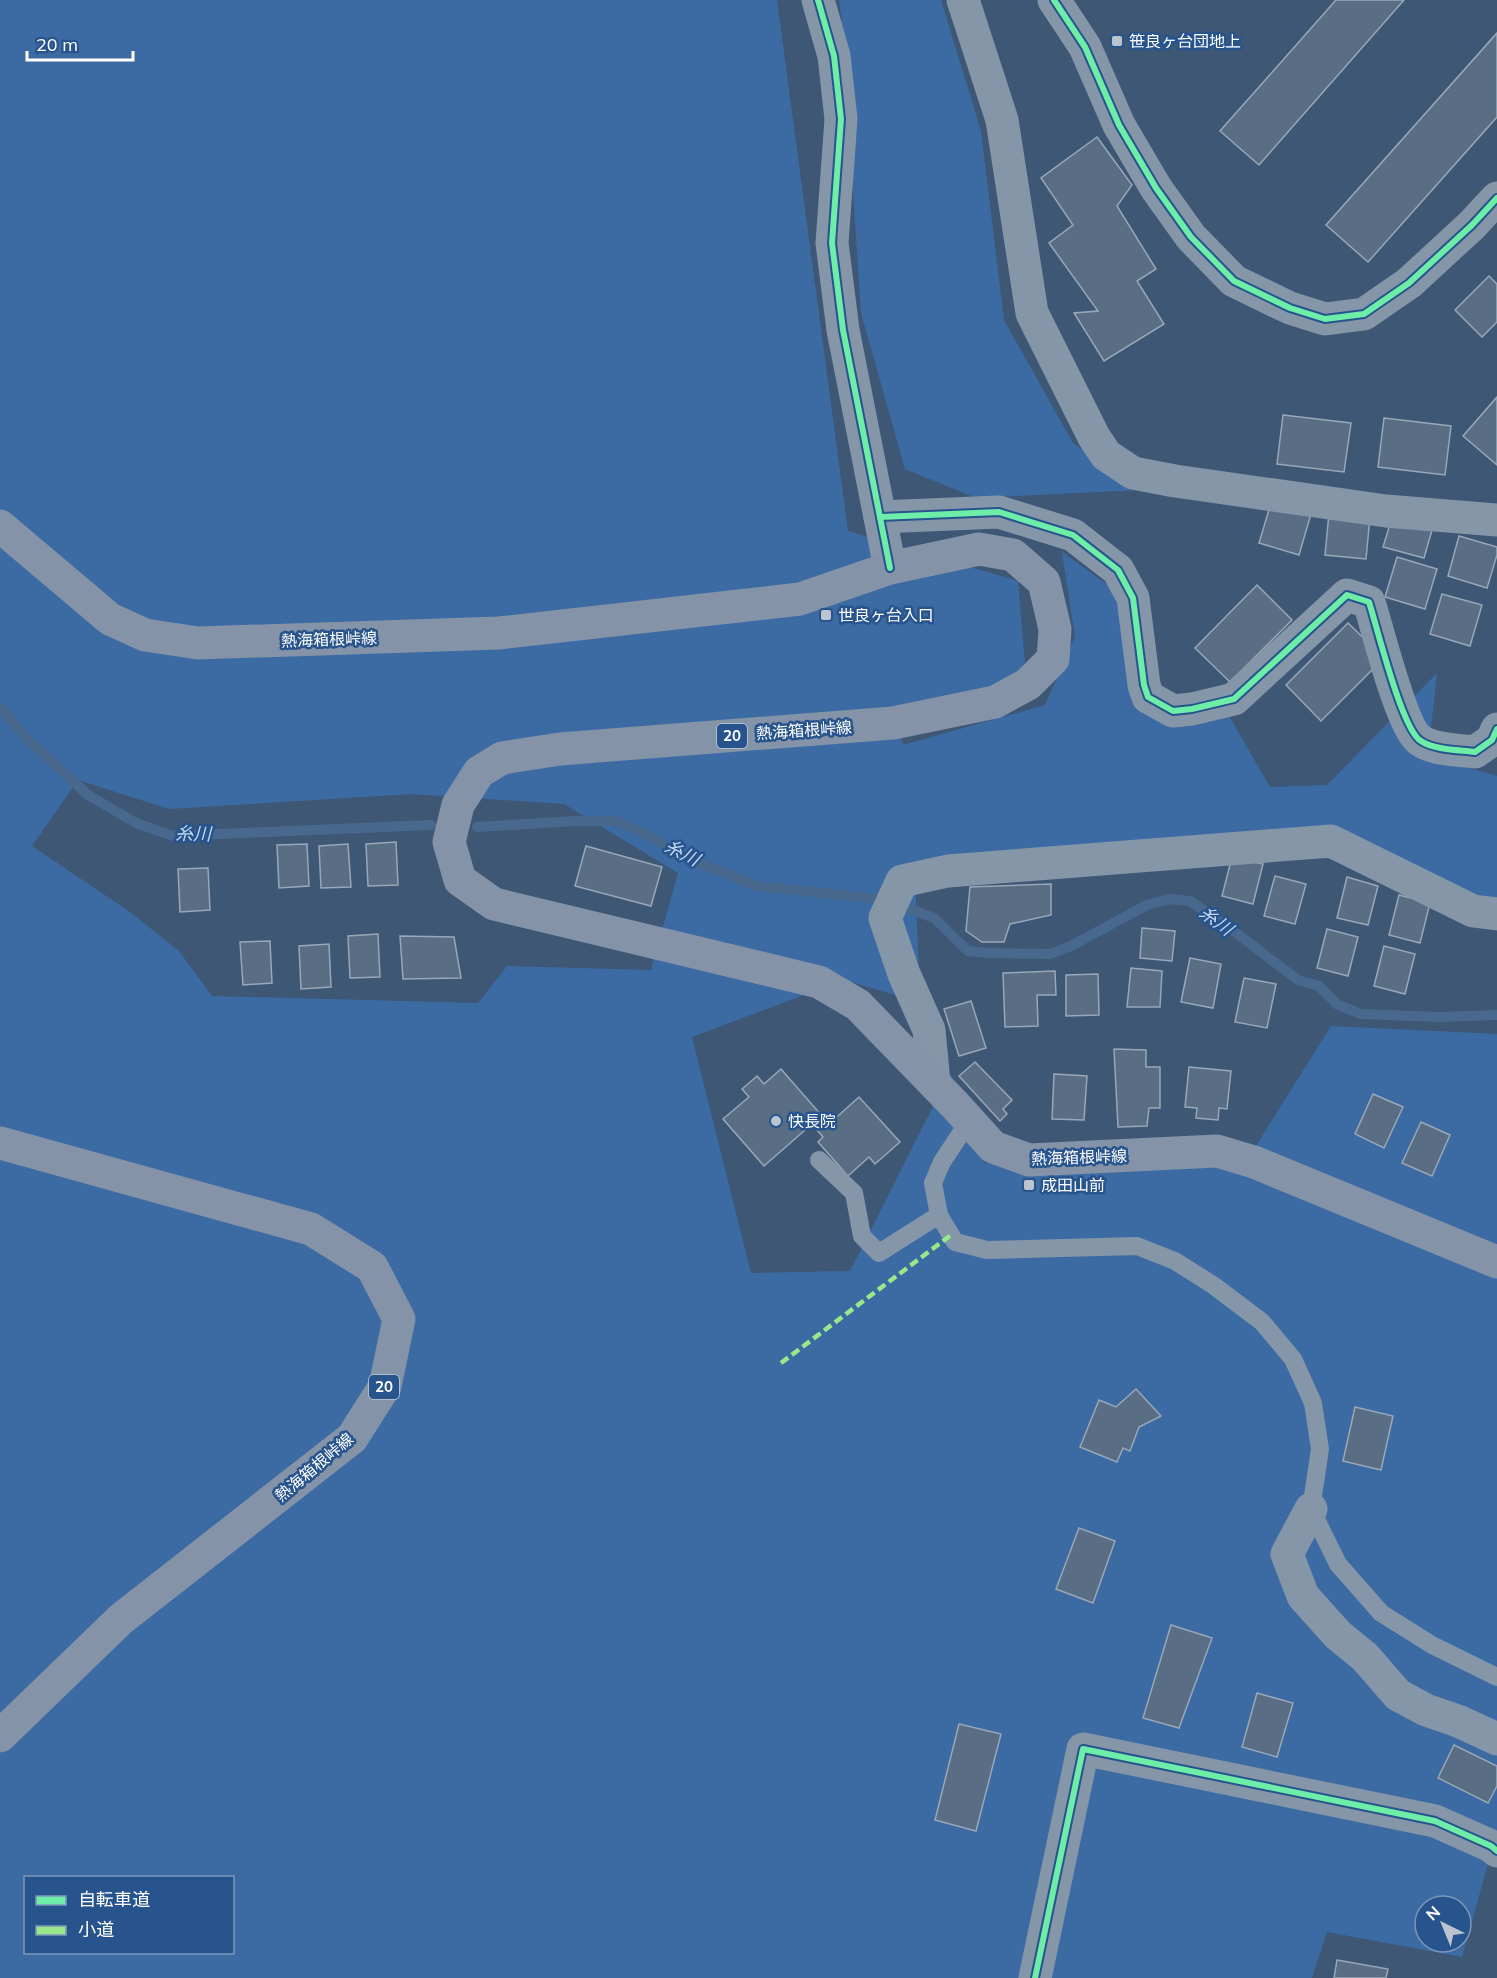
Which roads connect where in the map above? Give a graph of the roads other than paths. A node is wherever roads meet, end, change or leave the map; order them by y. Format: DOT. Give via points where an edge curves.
graph roads {
  1 [pos="818,0"];
  2 [pos="963,0"];
  3 [pos="1054,0"];
  4 [pos="1497,198"];
  5 [pos="880,517"];
  6 [pos="1497,520"];
  7 [pos="0,526"];
  8 [pos="890,568"];
  9 [pos="1497,729"];
  10 [pos="1497,914"];
  11 [pos="934,1083"];
  12 [pos="969,1121"];
  13 [pos="0,1143"];
  14 [pos="819,1160"];
  15 [pos="939,1215"];
  16 [pos="1497,1262"];
  17 [pos="1311,1509"];
  18 [pos="1497,1677"];
  19 [pos="0,1736"];
  20 [pos="1497,1739"];
  21 [pos="1497,1851"];
  22 [pos="1035,1978"];
  1 -- 5 [label="street" via="834,56 842,119 832,243 841,320"];
  2 -- 6 [label="street" via="1002,120 1032,313 1106,455 1133,473 1175,481 1386,511"];
  3 -- 4 [label="street" via="1085,47 1119,125 1191,237 1234,281 1290,308 1325,319 1364,314 1409,284"];
  5 -- 8 [label="street"];
  5 -- 9 [label="street" via="999,512 1073,535 1118,570 1133,598 1148,697 1173,711 1234,699 1347,595 1369,602 1410,729 1420,741 1475,752 1492,740"];
  7 -- 8 [label="main road, 熱海箱根峠線 / 20" via="110,619 145,634 198,643 510,632 800,599"];
  8 -- 11 [label="main road, 熱海箱根峠線 / 20" via="979,549 1013,555 1044,582 1055,629 1053,659 1028,684 995,702 893,723 560,749 502,758 479,772 458,805 449,842 460,880 494,904 819,982 858,1005"];
  10 -- 11 [label="street" via="1473,911 1331,840 948,871 902,881 885,918 929,1030"];
  11 -- 12 [label="main road, 熱海箱根峠線 / 20"];
  12 -- 15 [label="lane" via="942,1162 933,1184"];
  12 -- 16 [label="main road, 熱海箱根峠線 / 20" via="993,1147 1029,1160 1217,1151 1254,1162"];
  13 -- 19 [label="main road, 熱海箱根峠線 / 20" via="311,1229 372,1267 399,1319 385,1386 352,1438 121,1619"];
  14 -- 15 [label="lane" via="854,1193 862,1236 879,1253"];
  15 -- 17 [label="lane" via="955,1242 987,1250 1137,1246 1175,1262 1213,1285 1262,1322 1293,1359 1313,1403 1320,1449"];
  17 -- 18 [label="lane" via="1338,1564 1381,1613 1432,1645"];
  17 -- 20 [label="street" via="1287,1554 1303,1596 1398,1695"];
  21 -- 22 [label="street" via="1435,1821 1083,1749"];
}
